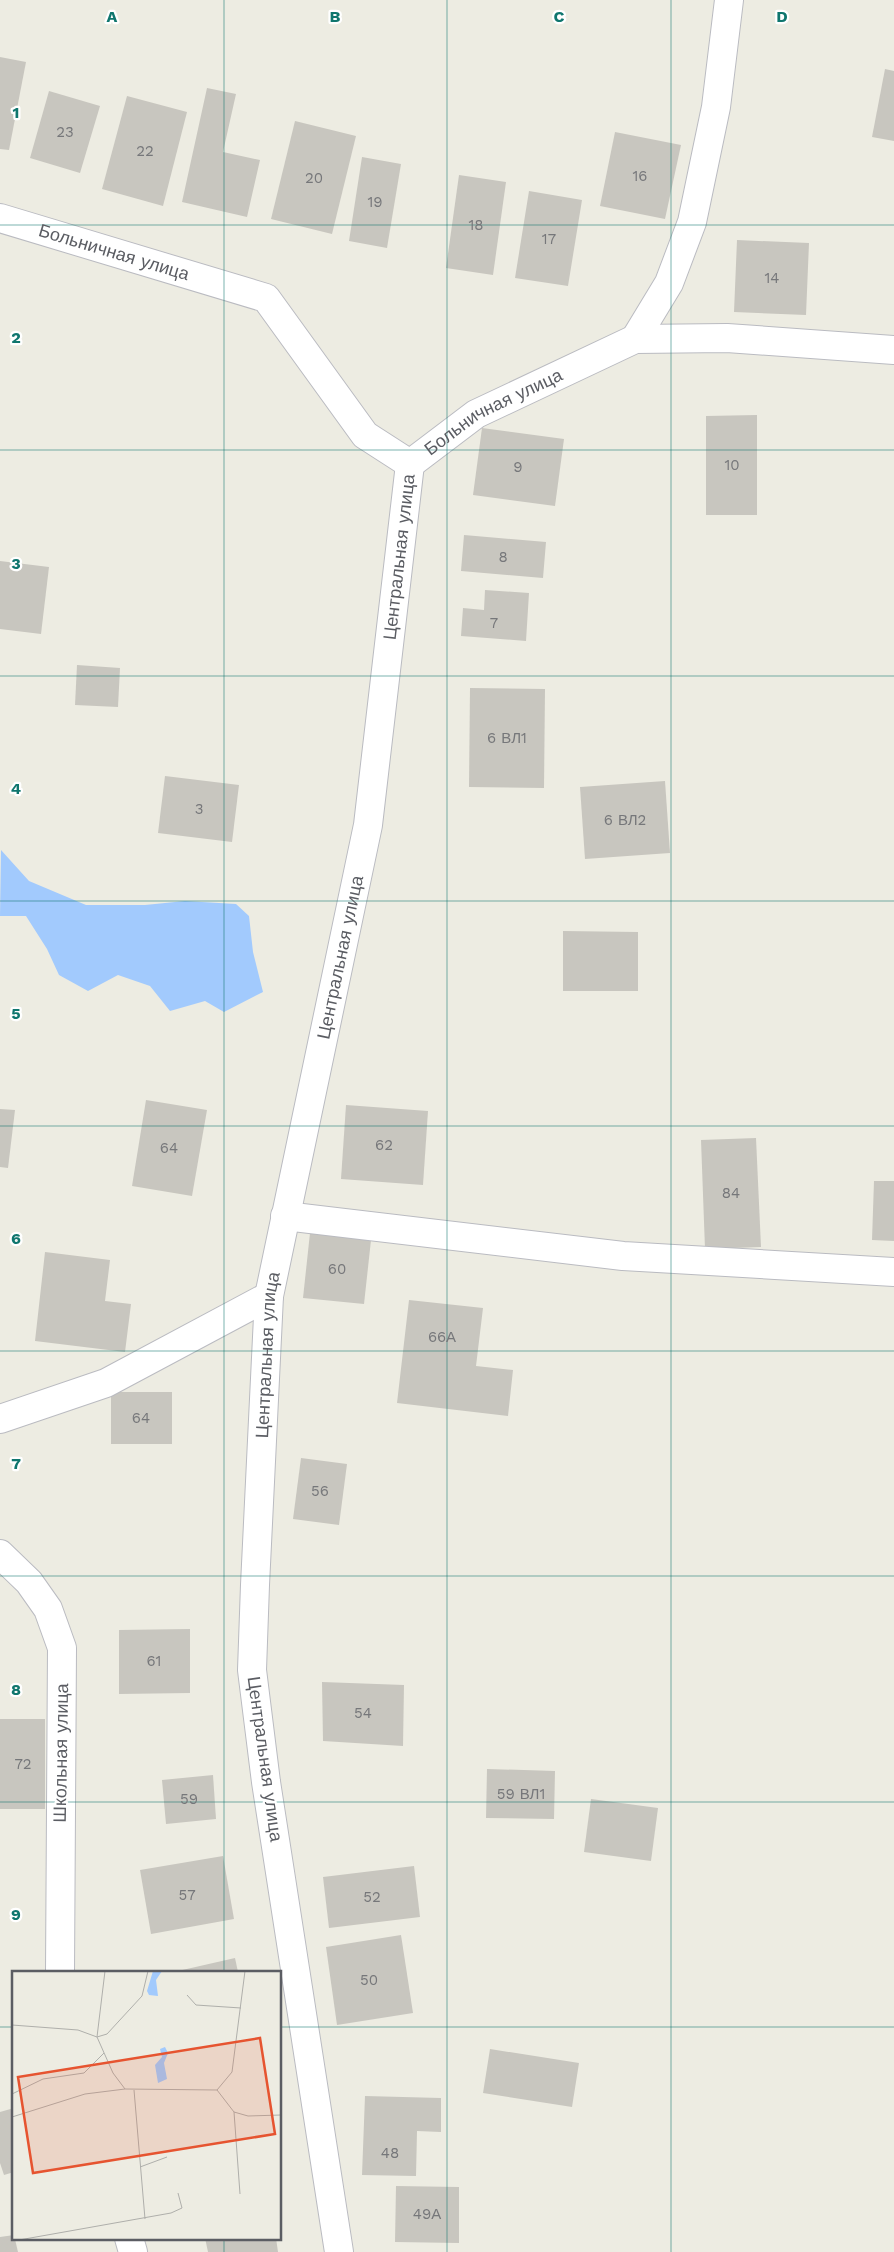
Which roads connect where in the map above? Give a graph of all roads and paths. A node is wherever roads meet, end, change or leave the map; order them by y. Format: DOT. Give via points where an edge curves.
graph roads {
  1 [pos="729,0"];
  2 [pos="0,218"];
  3 [pos="635,339"];
  4 [pos="894,350"];
  5 [pos="410,464"];
  6 [pos="285,1216"];
  7 [pos="894,1272"];
  8 [pos="269,1296"];
  9 [pos="0,1419"];
  10 [pos="0,1554"];
  11 [pos="60,1971"];
  12 [pos="339,2252"];
  1 -- 3 [label="street" via="716,107 692,222 669,283"];
  2 -- 5 [label="street, Больничная улица" via="266,298 365,435"];
  3 -- 4 [label="street, Больничная улица" via="727,338"];
  3 -- 5 [label="street, Больничная улица" via="476,414"];
  5 -- 6 [label="street, Центральная улица" via="368,825"];
  6 -- 7 [label="street" via="623,1256"];
  6 -- 8 [label="street, Центральная улица"];
  8 -- 9 [label="street" via="106,1383"];
  8 -- 12 [label="street, Центральная улица" via="252,1670 266,1782"];
  10 -- 11 [label="street, Школьная улица" via="29,1582 48,1609 62,1648"];
}
